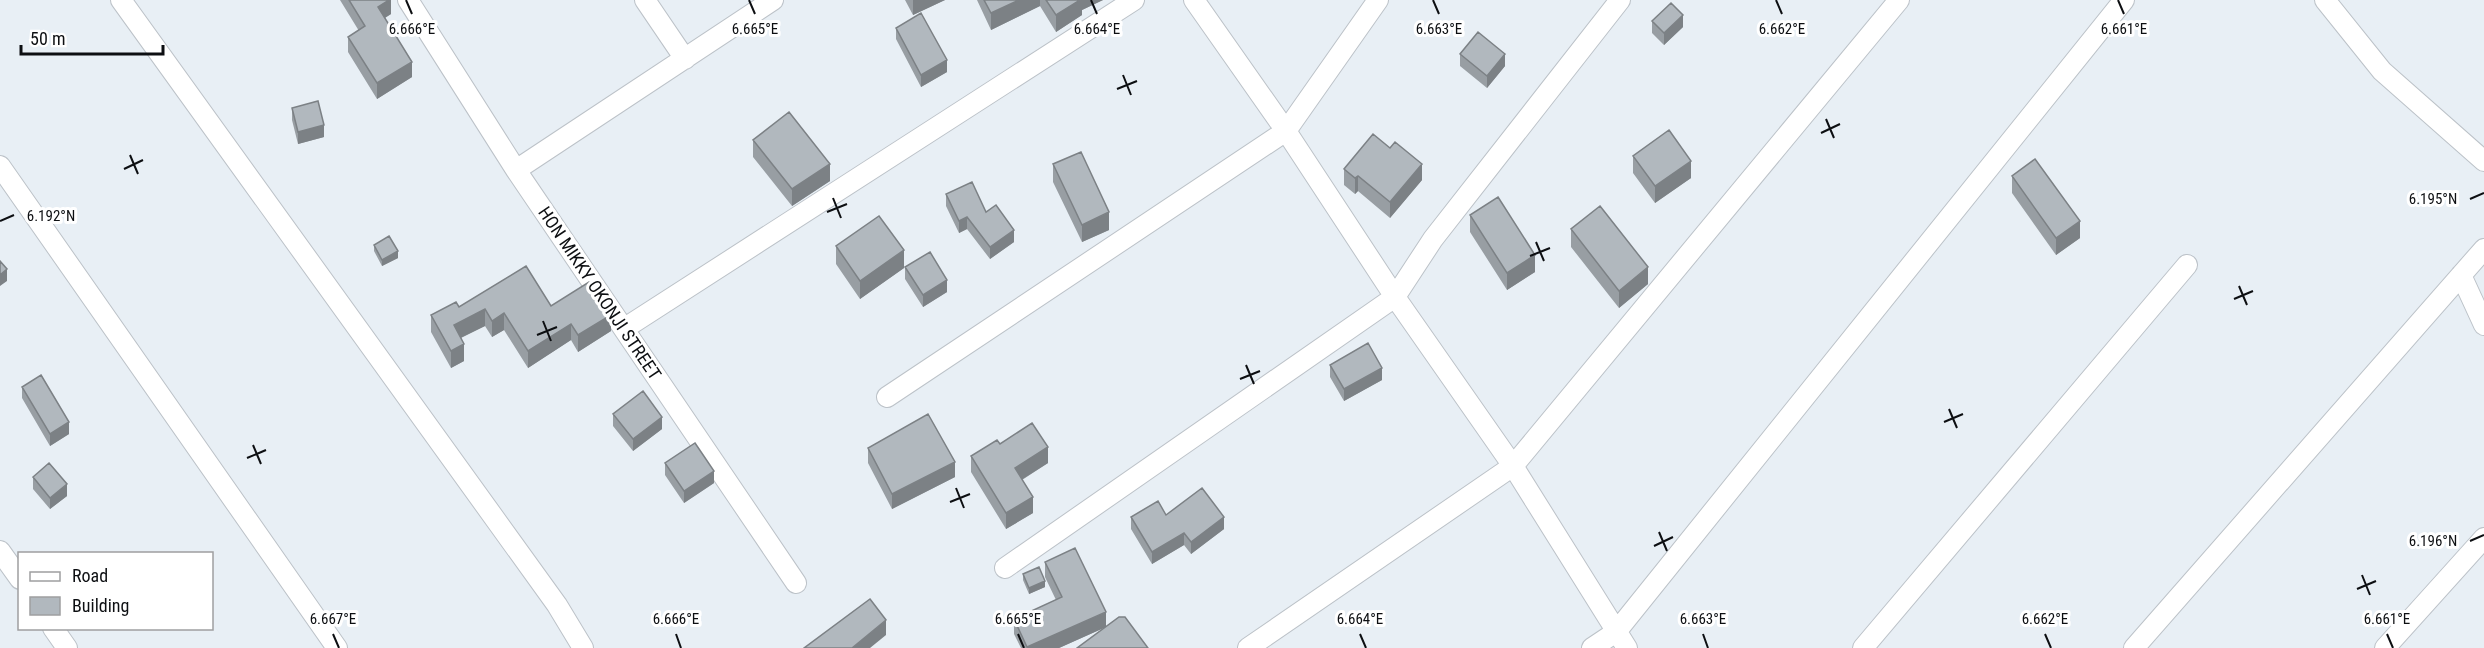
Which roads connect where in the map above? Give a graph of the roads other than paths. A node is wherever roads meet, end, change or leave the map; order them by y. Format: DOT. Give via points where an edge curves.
graph roads {
  1 [pos="121,0"];
  2 [pos="408,0"];
  3 [pos="645,0"];
  4 [pos="773,0"];
  5 [pos="1134,0"];
  6 [pos="1194,0"];
  7 [pos="1378,0"];
  8 [pos="1619,0"];
  9 [pos="1899,0"];
  10 [pos="2124,0"];
  11 [pos="2325,0"];
  12 [pos="685,59"];
  13 [pos="1287,131"];
  14 [pos="2484,161"];
  15 [pos="0,166"];
  16 [pos="516,170"];
  17 [pos="2484,249"];
  18 [pos="2187,265"];
  19 [pos="2461,275"];
  20 [pos="1395,297"];
  21 [pos="2484,325"];
  22 [pos="625,328"];
  23 [pos="887,397"];
  24 [pos="1513,466"];
  25 [pos="2484,538"];
  26 [pos="0,551"];
  27 [pos="1005,567"];
  28 [pos="18,576"];
  29 [pos="796,583"];
  30 [pos="55,630"];
  31 [pos="1621,640"];
  32 [pos="67,648"];
  33 [pos="337,648"];
  34 [pos="583,648"];
  35 [pos="1248,648"];
  36 [pos="1592,648"];
  37 [pos="1863,648"];
  38 [pos="2134,648"];
  39 [pos="2385,648"];
  1 -- 34 [label="street"];
  2 -- 16 [label="street, HON MIKKY OKONJI STREET"];
  3 -- 12 [label="street"];
  4 -- 12 [label="street"];
  5 -- 22 [label="street"];
  6 -- 13 [label="street"];
  7 -- 13 [label="street"];
  8 -- 20 [label="street" via="1433,239"];
  9 -- 24 [label="street"];
  10 -- 31 [label="street"];
  11 -- 14 [label="street" via="2382,71"];
  12 -- 16 [label="street"];
  13 -- 20 [label="street"];
  13 -- 23 [label="street"];
  15 -- 33 [label="street"];
  16 -- 22 [label="street, HON MIKKY OKONJI STREET"];
  17 -- 19 [label="street"];
  18 -- 37 [label="street"];
  19 -- 21 [label="street"];
  19 -- 38 [label="street"];
  20 -- 24 [label="street"];
  20 -- 27 [label="street"];
  22 -- 29 [label="street, HON MIKKY OKONJI STREET"];
  24 -- 31 [label="street"];
  24 -- 35 [label="street"];
  25 -- 39 [label="street"];
  26 -- 28 [label="street"];
  30 -- 32 [label="street"];
  31 -- 36 [label="street"];
}
